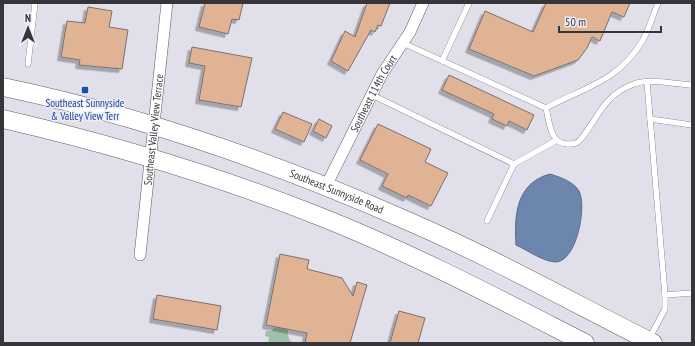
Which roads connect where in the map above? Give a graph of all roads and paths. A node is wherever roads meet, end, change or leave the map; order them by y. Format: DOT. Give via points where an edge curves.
graph roads {
  1 [pos="35,3"];
  2 [pos="167,3"];
  3 [pos="423,3"];
  4 [pos="469,3"];
  5 [pos="658,3"];
  6 [pos="402,43"];
  7 [pos="442,61"];
  8 [pos="28,64"];
  9 [pos="647,82"];
  10 [pos="692,85"];
  11 [pos="3,87"];
  12 [pos="372,94"];
  13 [pos="546,108"];
  14 [pos="3,119"];
  15 [pos="650,119"];
  16 [pos="692,125"];
  17 [pos="153,126"];
  18 [pos="557,140"];
  19 [pos="150,158"];
  20 [pos="514,164"];
  21 [pos="326,186"];
  22 [pos="487,221"];
  23 [pos="140,256"];
  24 [pos="692,293"];
  25 [pos="664,295"];
  26 [pos="651,342"];
  27 [pos="585,343"];
  1 -- 8 [label="lane"];
  2 -- 17 [label="street, Southeast Valley View Terrace"];
  3 -- 6 [label="street, Southeast 114th Court"];
  4 -- 7 [label="lane"];
  5 -- 13 [label="lane" via="644,39 619,70 603,81"];
  6 -- 7 [label="lane"];
  6 -- 12 [label="street, Southeast 114th Court"];
  7 -- 13 [label="lane"];
  9 -- 10 [label="lane"];
  9 -- 15 [label="lane"];
  9 -- 18 [label="lane" via="635,84 609,100 576,143 564,144"];
  11 -- 17 [label="main road, Southeast Sunnyside Road"];
  12 -- 20 [label="lane"];
  12 -- 21 [label="street, Southeast 114th Court"];
  13 -- 18 [label="lane" via="551,133"];
  14 -- 19 [label="main road"];
  15 -- 16 [label="lane"];
  15 -- 25 [label="lane"];
  17 -- 19 [label="street, Southeast Valley View Terrace"];
  17 -- 21 [label="main road, Southeast Sunnyside Road" via="212,144"];
  18 -- 20 [label="lane"];
  19 -- 23 [label="street, Southeast Valley View Terrace"];
  19 -- 27 [label="main road" via="251,190 322,217 410,256"];
  20 -- 22 [label="lane"];
  21 -- 26 [label="main road, Southeast Sunnyside Road" via="412,222"];
  24 -- 25 [label="lane"];
  25 -- 26 [label="lane" via="665,309"];
}
